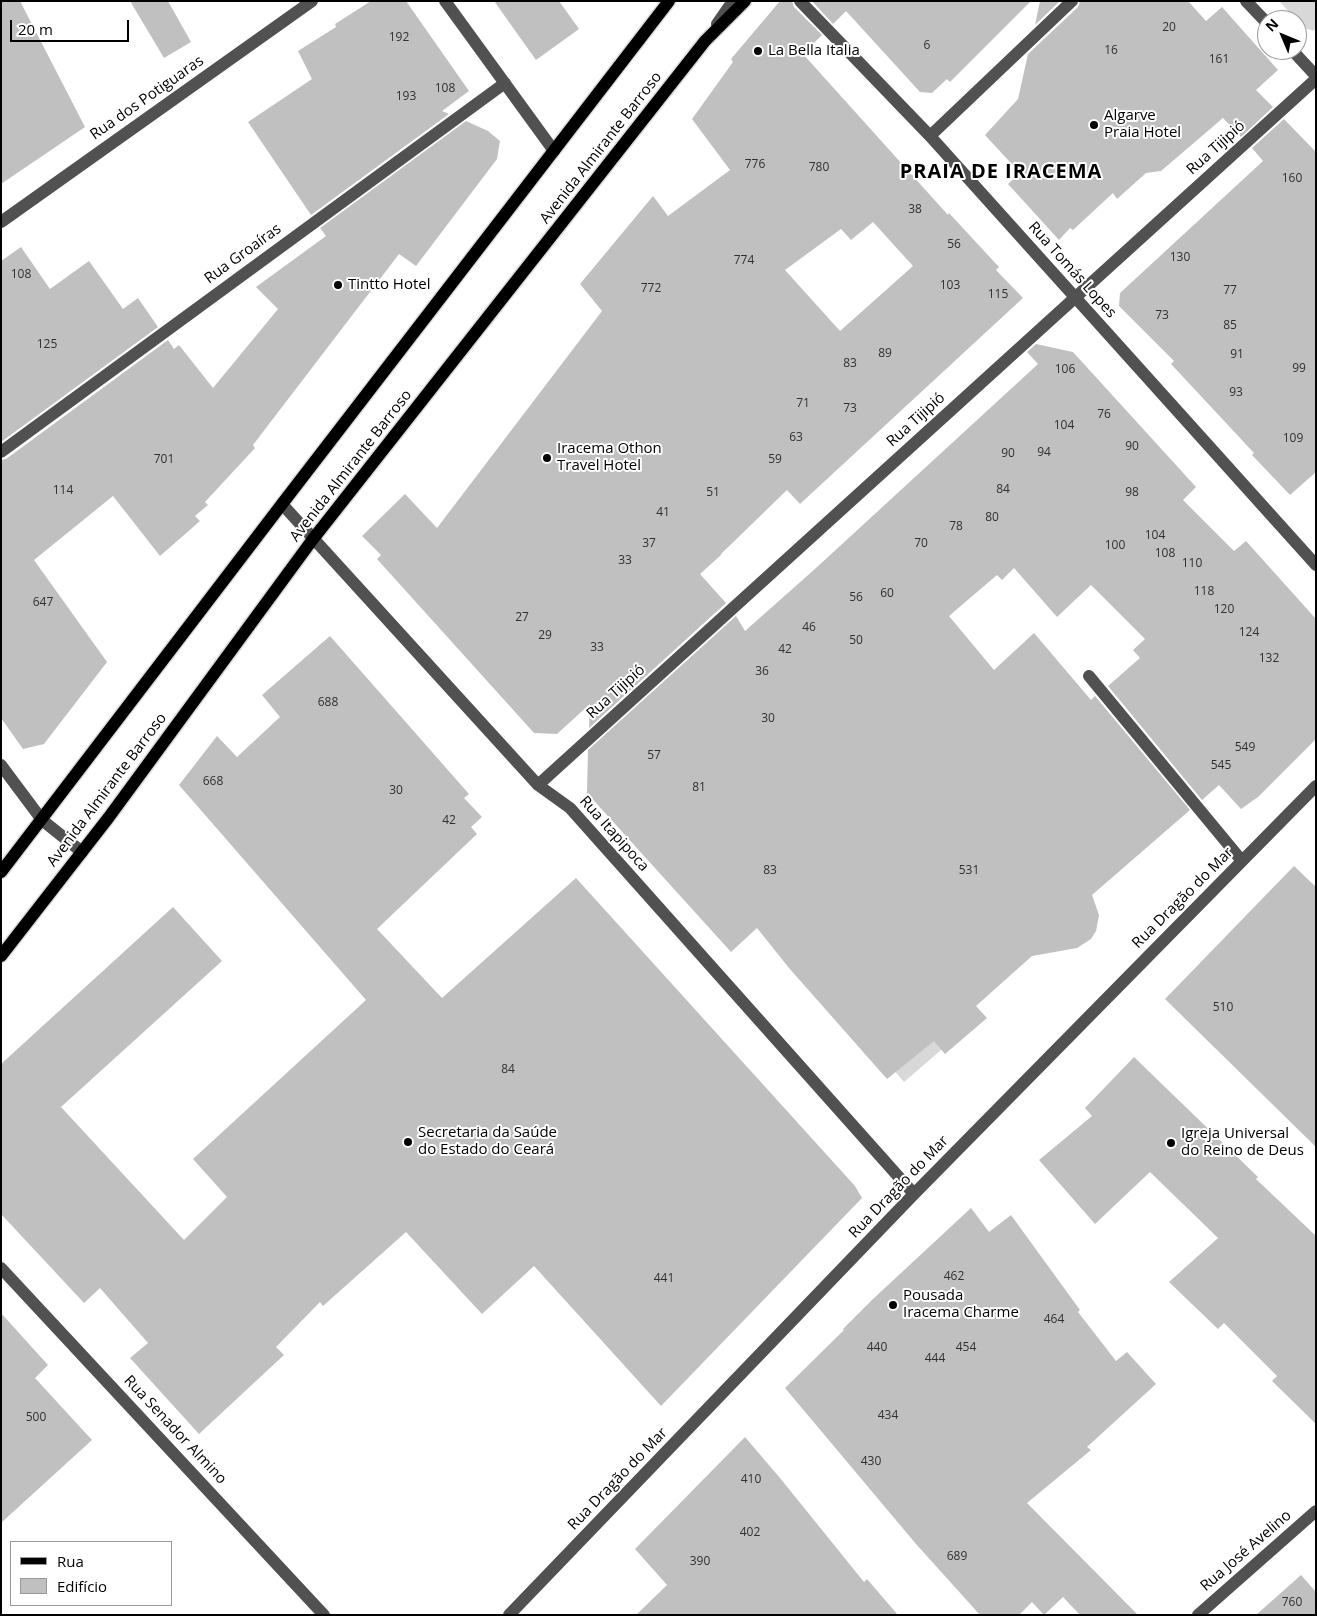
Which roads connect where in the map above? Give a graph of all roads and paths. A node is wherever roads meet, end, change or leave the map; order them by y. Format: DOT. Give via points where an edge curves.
graph roads {
  1 [pos="312,1"];
  2 [pos="445,1"];
  3 [pos="669,1"];
  4 [pos="733,1"];
  5 [pos="745,1"];
  6 [pos="800,1"];
  7 [pos="1072,1"];
  8 [pos="1246,1"];
  9 [pos="1257,13"];
  10 [pos="705,41"];
  11 [pos="1301,60"];
  12 [pos="1316,78"];
  13 [pos="505,83"];
  14 [pos="930,136"];
  15 [pos="554,151"];
  16 [pos="1,222"];
  17 [pos="1075,298"];
  18 [pos="1,452"];
  19 [pos="282,504"];
  20 [pos="313,539"];
  21 [pos="1316,565"];
  22 [pos="1089,676"];
  23 [pos="1,765"];
  24 [pos="538,785"];
  25 [pos="1316,786"];
  26 [pos="42,820"];
  27 [pos="82,852"];
  28 [pos="1242,861"];
  29 [pos="1,872"];
  30 [pos="1,956"];
  31 [pos="914,1194"];
  32 [pos="1,1268"];
  33 [pos="1316,1511"];
  34 [pos="324,1615"];
  35 [pos="509,1615"];
  36 [pos="1198,1615"];
  1 -- 16 [label="street, Rua dos Potiguaras"];
  2 -- 13 [label="street"];
  3 -- 15 [label="main road, Avenida Almirante Barroso"];
  4 -- 10 [label="street, Avenida Almirante Barroso"];
  5 -- 10 [label="main road"];
  6 -- 14 [label="street, Rua Tomás Lopes"];
  7 -- 14 [label="street"];
  8 -- 9 [label="street"];
  10 -- 20 [label="main road, Avenida Almirante Barroso"];
  11 -- 12 [label="street"];
  12 -- 17 [label="street, Rua Tijipió"];
  13 -- 15 [label="street"];
  13 -- 18 [label="street, Rua Groaíras"];
  14 -- 17 [label="street, Rua Tomás Lopes"];
  15 -- 19 [label="main road, Avenida Almirante Barroso"];
  17 -- 21 [label="street, Rua Tomás Lopes"];
  17 -- 24 [label="street, Rua Tijipió"];
  19 -- 20 [label="street, Rua Itapipoca"];
  19 -- 26 [label="main road, Avenida Almirante Barroso"];
  20 -- 24 [label="street, Rua Itapipoca"];
  20 -- 27 [label="main road, Avenida Almirante Barroso"];
  22 -- 28 [label="street"];
  23 -- 26 [label="street"];
  24 -- 31 [label="street, Rua Itapipoca" via="570,808"];
  25 -- 28 [label="street, Rua Dragão do Mar"];
  26 -- 27 [label="street"];
  26 -- 29 [label="main road, Avenida Almirante Barroso"];
  27 -- 30 [label="main road, Avenida Almirante Barroso"];
  28 -- 31 [label="street, Rua Dragão do Mar"];
  31 -- 35 [label="street, Rua Dragão do Mar"];
  32 -- 34 [label="street, Rua Senador Almino"];
  33 -- 36 [label="street, Rua José Avelino"];
}
